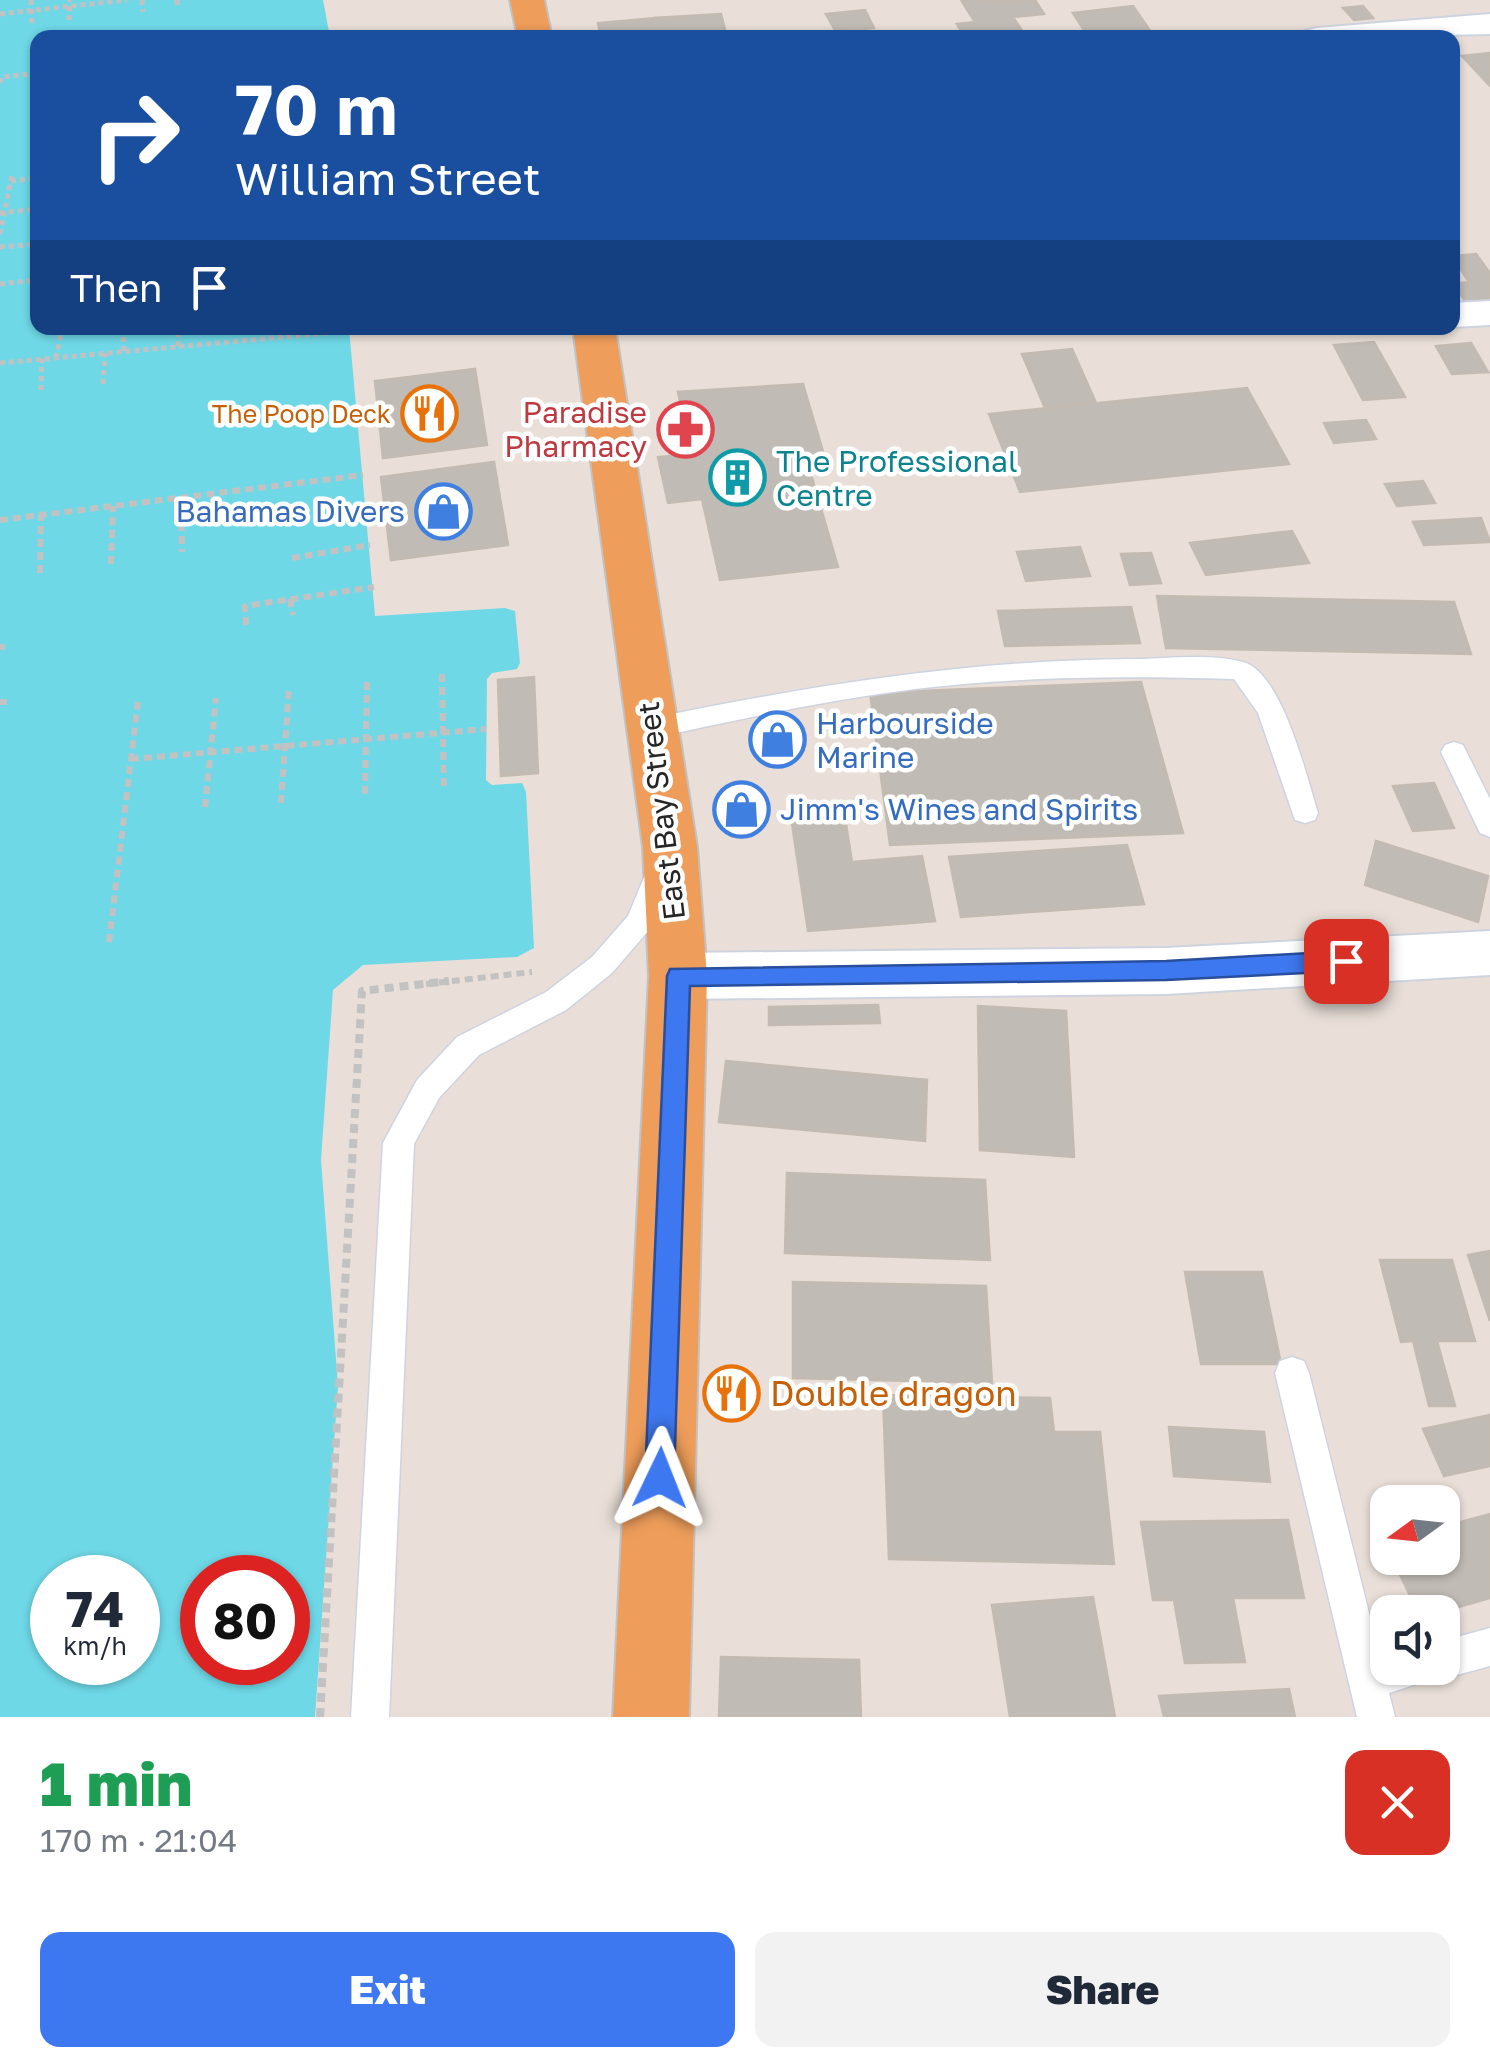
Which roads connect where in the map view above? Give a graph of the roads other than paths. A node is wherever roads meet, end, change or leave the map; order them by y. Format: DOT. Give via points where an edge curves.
graph roads {
  1 [pos="528,0"];
  2 [pos="1490,24"];
  3 [pos="534,30"];
  4 [pos="1416,30"];
  5 [pos="1490,313"];
  6 [pos="1460,315"];
  7 [pos="595,335"];
  8 [pos="653,728"];
  9 [pos="1454,752"];
  10 [pos="1304,813"];
  11 [pos="1490,826"];
  12 [pos="670,847"];
  13 [pos="1490,953"];
  14 [pos="678,976"];
  15 [pos="1292,1374"];
  16 [pos="1490,1647"];
  17 [pos="1460,1655"];
  18 [pos="1368,1680"];
  19 [pos="370,1717"];
  20 [pos="651,1717"];
  21 [pos="1376,1717"];
  1 -- 3 [label="highway"];
  2 -- 4 [label="street"];
  5 -- 6 [label="street"];
  7 -- 8 [label="highway, East Bay Street"];
  8 -- 10 [label="lane" via="832,692 956,676 1128,666 1240,670 1252,677 1271,715"];
  8 -- 12 [label="highway, East Bay Street"];
  9 -- 11 [label="lane"];
  12 -- 14 [label="highway, East Bay Street"];
  12 -- 19 [label="lane" via="639,922 602,965 556,1001 468,1046 428,1090 399,1142"];
  13 -- 14 [label="street" via="1166,970"];
  14 -- 20 [label="highway, East Bay Street"];
  15 -- 18 [label="lane"];
  16 -- 17 [label="lane"];
  18 -- 21 [label="lane"];
}
